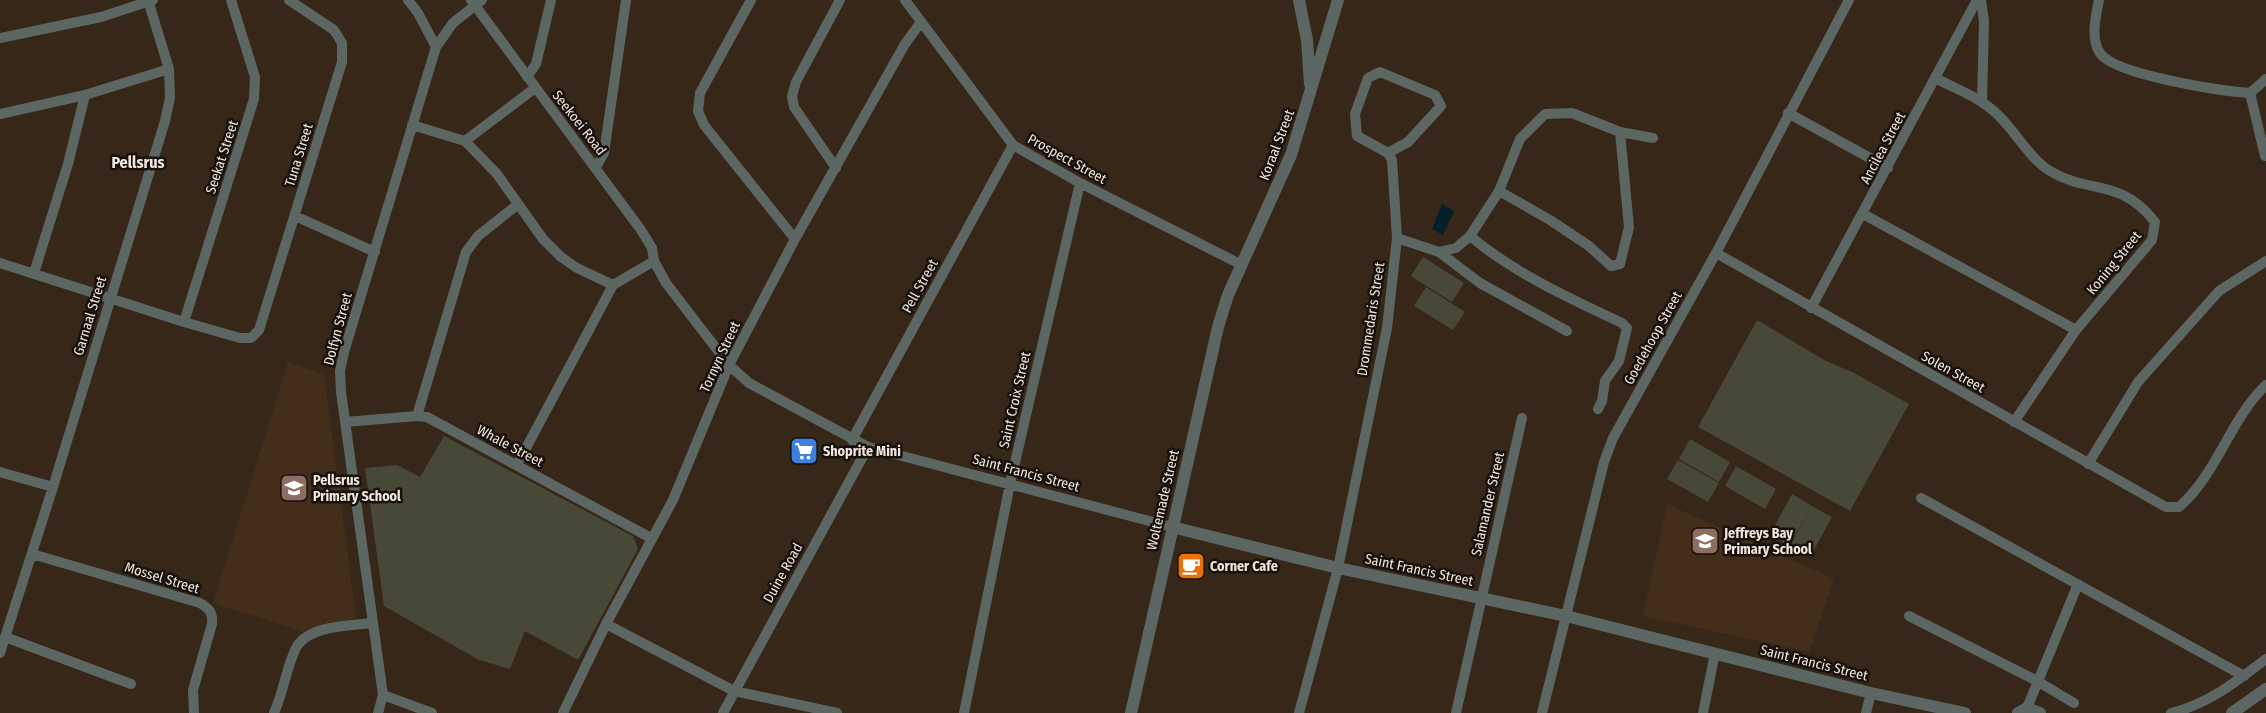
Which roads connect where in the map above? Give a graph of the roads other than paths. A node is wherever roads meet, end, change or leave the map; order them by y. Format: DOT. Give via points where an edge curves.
graph roads {
  1 [pos="150,0"];
  2 [pos="231,0"];
  3 [pos="289,0"];
  4 [pos="408,0"];
  5 [pos="551,0"];
  6 [pos="626,0"];
  7 [pos="751,0"];
  8 [pos="840,0"];
  9 [pos="905,0"];
  10 [pos="1299,0"];
  11 [pos="1338,0"];
  12 [pos="1849,0"];
  13 [pos="1977,0"];
  14 [pos="1981,0"];
  15 [pos="2099,0"];
  16 [pos="476,2"];
  17 [pos="921,22"];
  18 [pos="0,38"];
  19 [pos="436,47"];
  20 [pos="169,69"];
  21 [pos="527,77"];
  22 [pos="1935,78"];
  23 [pos="2266,79"];
  24 [pos="535,88"];
  25 [pos="2250,94"];
  26 [pos="85,95"];
  27 [pos="1310,97"];
  28 [pos="1982,102"];
  29 [pos="1788,113"];
  30 [pos="1,117"];
  31 [pos="412,125"];
  32 [pos="1620,132"];
  33 [pos="1653,138"];
  34 [pos="465,141"];
  35 [pos="1013,144"];
  36 [pos="1388,153"];
  37 [pos="2265,156"];
  38 [pos="596,167"];
  39 [pos="836,168"];
  40 [pos="1888,168"];
  41 [pos="1080,183"];
  42 [pos="1499,191"];
  43 [pos="517,205"];
  44 [pos="1863,214"];
  45 [pos="295,216"];
  46 [pos="1470,236"];
  47 [pos="1397,238"];
  48 [pos="795,239"];
  49 [pos="375,252"];
  50 [pos="1439,252"];
  51 [pos="1716,253"];
  52 [pos="654,261"];
  53 [pos="2266,261"];
  54 [pos="0,263"];
  55 [pos="1242,265"];
  56 [pos="34,273"];
  57 [pos="613,285"];
  58 [pos="1228,294"];
  59 [pos="110,298"];
  60 [pos="1811,308"];
  61 [pos="184,322"];
  62 [pos="2076,330"];
  63 [pos="1567,331"];
  64 [pos="729,365"];
  65 [pos="2266,385"];
  66 [pos="1598,409"];
  67 [pos="417,416"];
  68 [pos="1522,418"];
  69 [pos="345,422"];
  70 [pos="2014,422"];
  71 [pos="852,440"];
  72 [pos="868,447"];
  73 [pos="2088,464"];
  74 [pos="517,465"];
  75 [pos="0,472"];
  76 [pos="1010,484"];
  77 [pos="53,488"];
  78 [pos="1920,498"];
  79 [pos="1172,527"];
  80 [pos="651,538"];
  81 [pos="32,554"];
  82 [pos="1338,568"];
  83 [pos="2078,584"];
  84 [pos="1481,598"];
  85 [pos="1566,616"];
  86 [pos="1909,616"];
  87 [pos="372,623"];
  88 [pos="606,624"];
  89 [pos="5,637"];
  90 [pos="0,653"];
  91 [pos="1715,653"];
  92 [pos="2266,659"];
  93 [pos="2244,676"];
  94 [pos="2037,680"];
  95 [pos="131,684"];
  96 [pos="2266,689"];
  97 [pos="734,691"];
  98 [pos="1871,693"];
  99 [pos="383,695"];
  100 [pos="2074,703"];
  101 [pos="2022,710"];
  102 [pos="194,713"];
  103 [pos="274,713"];
  104 [pos="378,713"];
  105 [pos="432,713"];
  106 [pos="563,713"];
  107 [pos="723,713"];
  108 [pos="837,713"];
  109 [pos="964,713"];
  110 [pos="1131,713"];
  111 [pos="1299,713"];
  112 [pos="1456,713"];
  113 [pos="1542,713"];
  114 [pos="1703,713"];
  115 [pos="1866,713"];
  116 [pos="1965,713"];
  117 [pos="2040,713"];
  118 [pos="2171,713"];
  119 [pos="2232,713"];
  1 -- 18 [label="street" via="101,17"];
  1 -- 20 [label="street, Garnaal Street"];
  2 -- 61 [label="street, Seekat Street" via="255,77 254,99"];
  3 -- 45 [label="street, Tuna Street" via="334,30 342,43 342,62"];
  4 -- 19 [label="street"];
  5 -- 21 [label="street" via="536,64"];
  6 -- 38 [label="street" via="604,153"];
  7 -- 48 [label="street" via="700,93 698,111 704,125"];
  8 -- 39 [label="street" via="796,82 792,96 794,108"];
  9 -- 17 [label="street, Prospect Street"];
  10 -- 27 [label="street" via="1307,40"];
  11 -- 27 [label="street, Koraal Street"];
  12 -- 29 [label="street, Goedehoop Street"];
  13 -- 22 [label="street, Ancilea Street"];
  14 -- 28 [label="street" via="1984,21"];
  15 -- 25 [label="street" via="2096,38 2100,53 2113,64 2217,90"];
  16 -- 19 [label="street, Dolfyn Street"];
  16 -- 21 [label="street, Seekoei Road"];
  17 -- 35 [label="street, Prospect Street"];
  17 -- 39 [label="street, Tornyn Street" via="905,44"];
  19 -- 31 [label="street, Dolfyn Street"];
  20 -- 26 [label="street"];
  20 -- 59 [label="street, Garnaal Street" via="170,98 165,121"];
  21 -- 24 [label="street, Seekoei Road"];
  22 -- 28 [label="street, Koning Street"];
  22 -- 40 [label="street, Ancilea Street"];
  23 -- 25 [label="street"];
  24 -- 34 [label="street"];
  24 -- 38 [label="street, Seekoei Road"];
  25 -- 37 [label="street"];
  26 -- 30 [label="street"];
  26 -- 56 [label="street" via="68,164"];
  27 -- 55 [label="street, Koraal Street" via="1292,155"];
  28 -- 62 [label="street, Koning Street" via="2050,171 2129,197 2155,222 2152,240"];
  29 -- 40 [label="street"];
  29 -- 51 [label="street, Goedehoop Street"];
  31 -- 34 [label="street"];
  31 -- 49 [label="street, Dolfyn Street"];
  32 -- 33 [label="street"];
  32 -- 42 [label="street" via="1572,112 1545,114 1520,139"];
  32 -- 42 [label="street" via="1629,227 1620,264 1616,266 1611,266 1589,246 1550,220"];
  34 -- 43 [label="street" via="497,174"];
  35 -- 41 [label="street, Prospect Street"];
  35 -- 71 [label="street, Pell Street"];
  36 -- 36 [label="street" via="1357,136 1355,114 1368,78 1380,72 1435,95 1441,106 1408,142"];
  36 -- 47 [label="street, Drommedaris Street" via="1392,160"];
  38 -- 52 [label="street, Seekoei Road" via="642,230 652,248"];
  39 -- 48 [label="street, Tornyn Street"];
  40 -- 44 [label="street, Ancilea Street"];
  41 -- 55 [label="street, Prospect Street"];
  41 -- 76 [label="street, Saint Croix Street"];
  42 -- 46 [label="street"];
  43 -- 57 [label="street" via="561,257"];
  43 -- 67 [label="street" via="478,236 466,252"];
  44 -- 60 [label="street, Ancilea Street"];
  44 -- 62 [label="street"];
  45 -- 49 [label="street"];
  45 -- 61 [label="street, Tuna Street" via="259,330 251,338 240,338"];
  46 -- 50 [label="street" via="1456,248"];
  46 -- 66 [label="street" via="1493,256 1567,297 1622,322 1627,328 1619,362 1605,381"];
  47 -- 50 [label="street"];
  47 -- 82 [label="street, Drommedaris Street" via="1387,328"];
  48 -- 64 [label="street, Tornyn Street"];
  49 -- 69 [label="street, Dolfyn Street" via="340,371"];
  50 -- 63 [label="street" via="1480,283"];
  51 -- 60 [label="street, Solen Street"];
  51 -- 85 [label="street, Goedehoop Street" via="1613,438 1604,462"];
  52 -- 57 [label="street"];
  52 -- 64 [label="street, Seekoei Road" via="666,283"];
  53 -- 73 [label="street" via="2219,291 2138,382"];
  54 -- 56 [label="street"];
  55 -- 58 [label="street, Koraal Street"];
  56 -- 59 [label="street"];
  57 -- 74 [label="street"];
  58 -- 79 [label="street, Woltemade Street"];
  59 -- 61 [label="street"];
  59 -- 77 [label="street, Garnaal Street"];
  60 -- 70 [label="street, Solen Street"];
  62 -- 70 [label="street, Koning Street"];
  64 -- 71 [label="street, Saint Francis Street" via="749,383"];
  64 -- 80 [label="street, Tornyn Street" via="673,500"];
  65 -- 73 [label="street, Solen Street" via="2255,396 2216,462 2179,507 2166,507 2155,502"];
  67 -- 69 [label="street, Whale Street"];
  67 -- 74 [label="street, Whale Street" via="427,417"];
  68 -- 84 [label="street, Salamander Street"];
  69 -- 87 [label="street, Dolfyn Street"];
  70 -- 73 [label="street, Solen Street"];
  71 -- 72 [label="street, Saint Francis Street"];
  72 -- 76 [label="street, Saint Francis Street"];
  72 -- 97 [label="street, Duine Road"];
  74 -- 80 [label="street, Whale Street"];
  75 -- 77 [label="street"];
  76 -- 79 [label="street, Saint Francis Street"];
  76 -- 109 [label="street, Saint Croix Street"];
  77 -- 81 [label="street, Garnaal Street"];
  78 -- 83 [label="street"];
  79 -- 82 [label="street, Saint Francis Street"];
  79 -- 110 [label="street, Woltemade Street"];
  80 -- 88 [label="street, Tornyn Street"];
  81 -- 89 [label="street, Garnaal Street"];
  81 -- 102 [label="street, Mossel Street" via="200,603 210,609 212,624 193,690"];
  82 -- 84 [label="street, Saint Francis Street"];
  82 -- 111 [label="street, Drommedaris Street"];
  83 -- 93 [label="street"];
  83 -- 94 [label="street"];
  84 -- 85 [label="street, Saint Francis Street"];
  84 -- 112 [label="street, Salamander Street"];
  85 -- 91 [label="street, Saint Francis Street"];
  85 -- 113 [label="street, Goedehoop Street"];
  86 -- 94 [label="street"];
  87 -- 99 [label="street, Dolfyn Street"];
  87 -- 103 [label="street" via="318,631 304,639 296,648"];
  88 -- 97 [label="street"];
  88 -- 106 [label="street, Tornyn Street"];
  89 -- 90 [label="street, Garnaal Street"];
  89 -- 95 [label="street"];
  91 -- 98 [label="street, Saint Francis Street"];
  91 -- 114 [label="street"];
  92 -- 93 [label="street"];
  93 -- 118 [label="street" via="2222,692 2185,710"];
  94 -- 100 [label="street"];
  94 -- 101 [label="street"];
  96 -- 119 [label="street"];
  97 -- 107 [label="street, Duine Road"];
  97 -- 108 [label="street"];
  98 -- 115 [label="street"];
  98 -- 116 [label="street, Saint Francis Street"];
  99 -- 104 [label="street, Dolfyn Street"];
  99 -- 105 [label="street"];
  101 -- 117 [label="street"];
}
